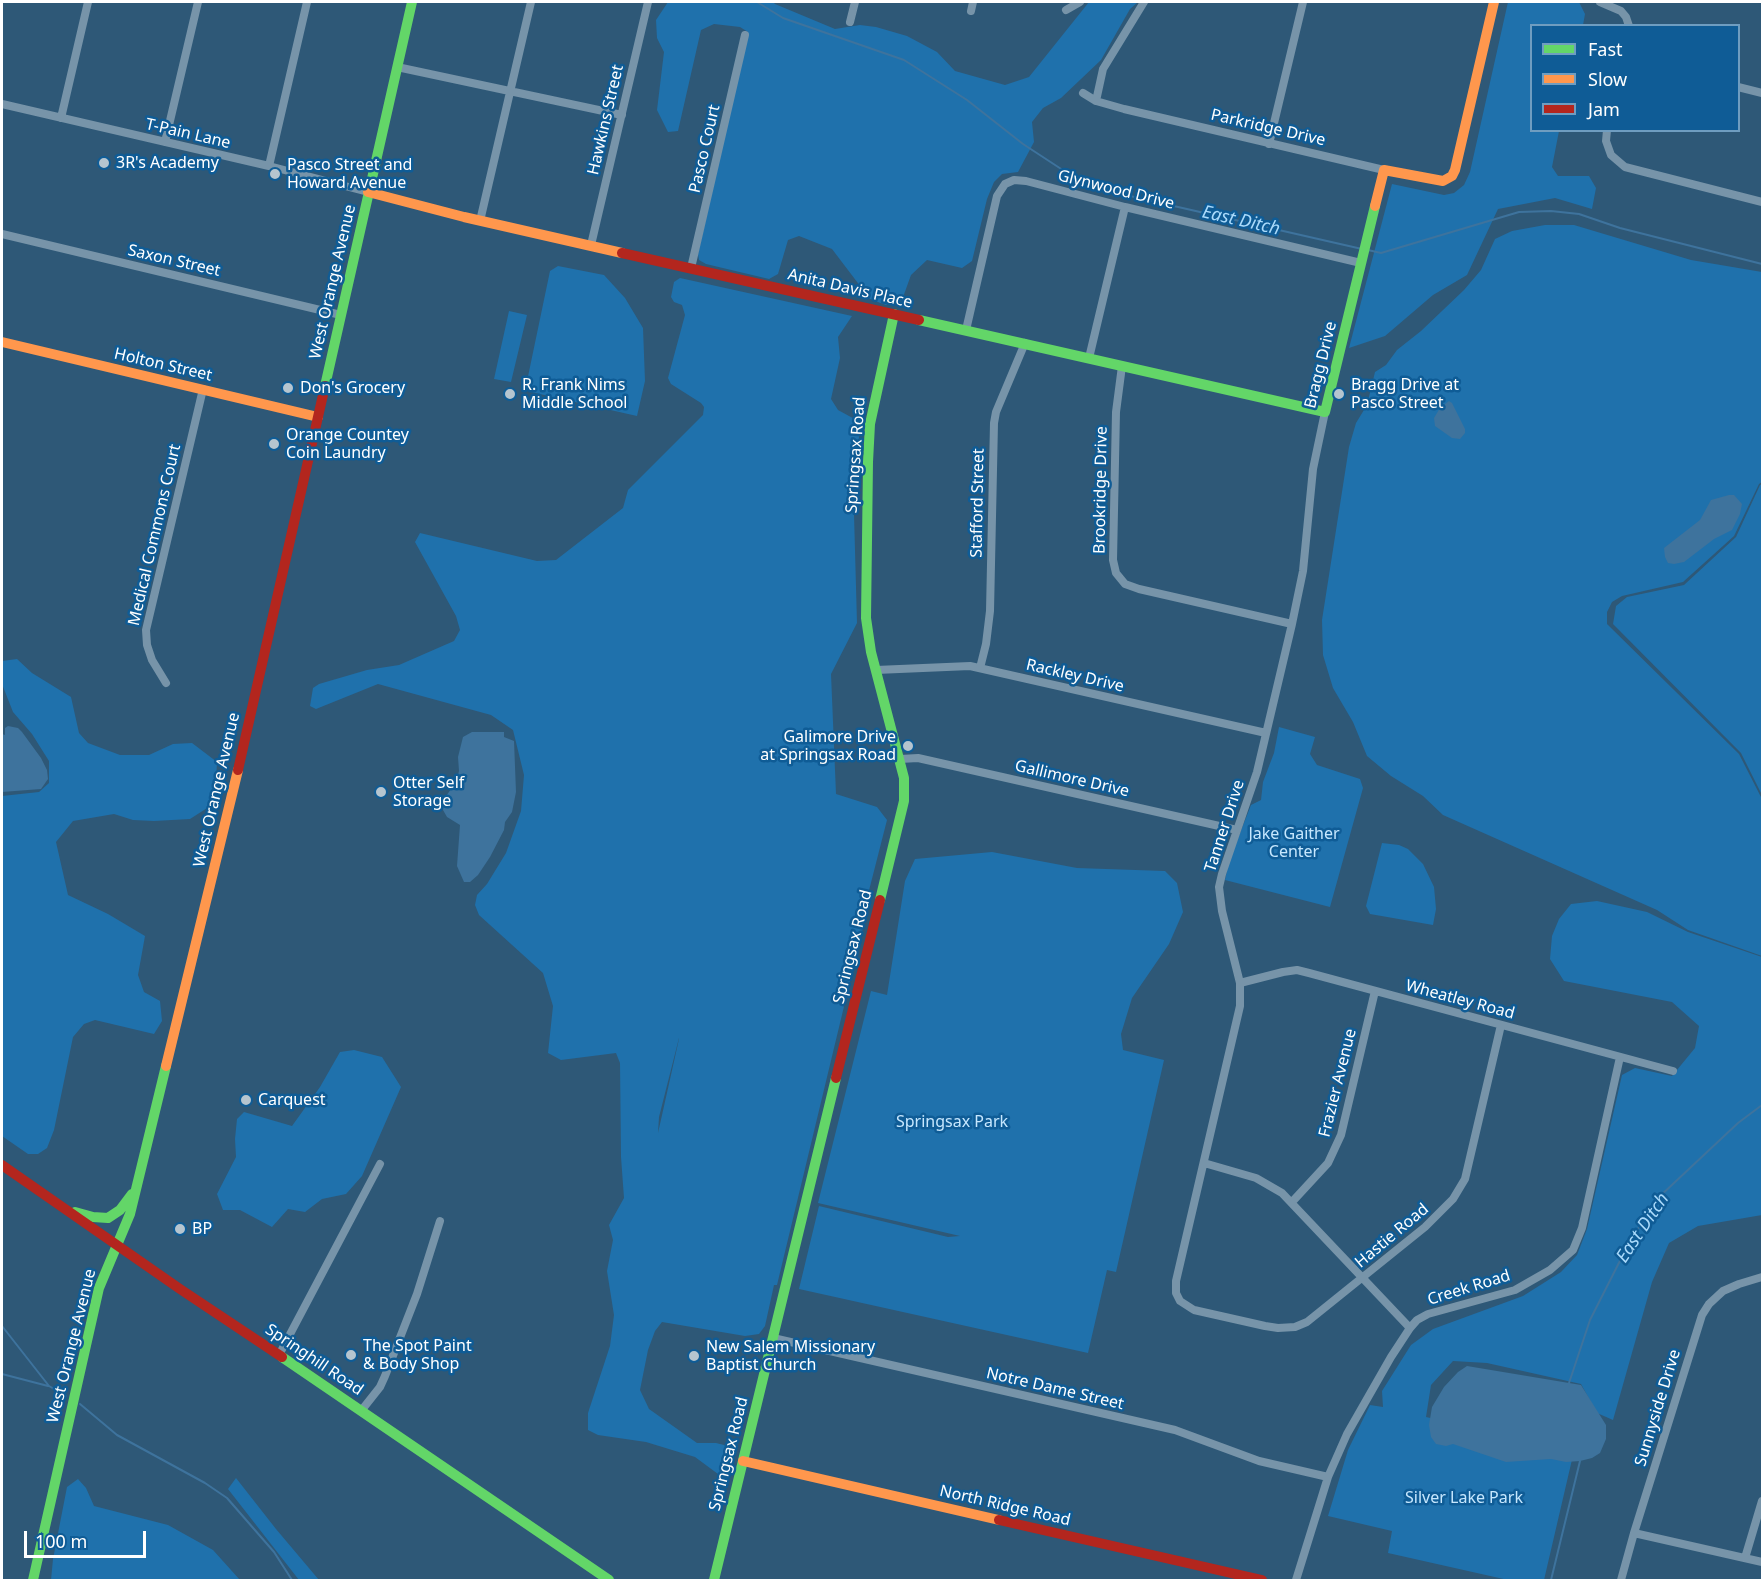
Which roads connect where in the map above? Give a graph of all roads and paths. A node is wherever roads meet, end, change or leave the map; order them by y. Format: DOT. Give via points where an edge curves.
graph roads {
  1 [pos="88,2"];
  2 [pos="198,2"];
  3 [pos="307,2"];
  4 [pos="412,2"];
  5 [pos="531,2"];
  6 [pos="648,2"];
  7 [pos="855,2"];
  8 [pos="973,2"];
  9 [pos="1080,2"];
  10 [pos="1144,2"];
  11 [pos="1303,2"];
  12 [pos="1494,2"];
  13 [pos="1600,2"];
  14 [pos="1066,9"];
  15 [pos="971,11"];
  16 [pos="850,22"];
  17 [pos="1628,24"];
  18 [pos="745,35"];
  19 [pos="397,67"];
  20 [pos="1740,88"];
  21 [pos="510,91"];
  22 [pos="1083,93"];
  23 [pos="1762,93"];
  24 [pos="1096,101"];
  25 [pos="2,104"];
  26 [pos="622,115"];
  27 [pos="61,118"];
  28 [pos="1607,132"];
  29 [pos="165,142"];
  30 [pos="1269,144"];
  31 [pos="269,166"];
  32 [pos="1384,170"];
  33 [pos="368,192"];
  34 [pos="1762,202"];
  35 [pos="1125,207"];
  36 [pos="480,221"];
  37 [pos="2,234"];
  38 [pos="591,245"];
  39 [pos="1362,259"];
  40 [pos="691,268"];
  41 [pos="894,314"];
  42 [pos="341,315"];
  43 [pos="966,330"];
  44 [pos="2,342"];
  45 [pos="1025,343"];
  46 [pos="1089,358"];
  47 [pos="1122,366"];
  48 [pos="203,389"];
  49 [pos="1325,412"];
  50 [pos="318,417"];
  51 [pos="1303,571"];
  52 [pos="1292,624"];
  53 [pos="980,668"];
  54 [pos="876,669"];
  55 [pos="166,683"];
  56 [pos="1266,734"];
  57 [pos="900,759"];
  58 [pos="1237,830"];
  59 [pos="1240,983"];
  60 [pos="1375,991"];
  61 [pos="1501,1025"];
  62 [pos="1620,1057"];
  63 [pos="1673,1071"];
  64 [pos="1204,1163"];
  65 [pos="380,1164"];
  66 [pos="2,1165"];
  67 [pos="139,1181"];
  68 [pos="1292,1202"];
  69 [pos="66,1209"];
  70 [pos="440,1221"];
  71 [pos="117,1244"];
  72 [pos="1762,1277"];
  73 [pos="1364,1278"];
  74 [pos="1180,1301"];
  75 [pos="1410,1328"];
  76 [pos="773,1338"];
  77 [pos="279,1355"];
  78 [pos="361,1411"];
  79 [pos="742,1461"];
  80 [pos="1328,1477"];
  81 [pos="1762,1501"];
  82 [pos="1634,1533"];
  83 [pos="1745,1558"];
  84 [pos="1762,1562"];
  85 [pos="33,1581"];
  86 [pos="609,1581"];
  87 [pos="714,1581"];
  88 [pos="1262,1581"];
  89 [pos="1296,1581"];
  90 [pos="1621,1581"];
  1 -- 27 [label="street"];
  2 -- 29 [label="street"];
  3 -- 31 [label="street"];
  4 -- 19 [label="street, West Orange Avenue"];
  5 -- 21 [label="street"];
  6 -- 26 [label="street, Hawkins Street"];
  7 -- 16 [label="street"];
  8 -- 15 [label="street"];
  9 -- 14 [label="street"];
  10 -- 24 [label="street" via="1103,69"];
  11 -- 30 [label="street"];
  12 -- 32 [label="street, Parkridge Drive" via="1455,170 1443,181"];
  13 -- 17 [label="street" via="1621,11"];
  18 -- 40 [label="street, Pasco Court"];
  19 -- 21 [label="street"];
  19 -- 33 [label="street, West Orange Avenue"];
  20 -- 23 [label="street"];
  21 -- 26 [label="street"];
  21 -- 36 [label="street"];
  22 -- 24 [label="street, Parkridge Drive"];
  24 -- 30 [label="street, Parkridge Drive"];
  25 -- 27 [label="street, T-Pain Lane"];
  26 -- 38 [label="street, Hawkins Street"];
  27 -- 29 [label="street, T-Pain Lane"];
  28 -- 34 [label="street" via="1611,155 1634,171"];
  29 -- 31 [label="street, T-Pain Lane"];
  30 -- 32 [label="street, Parkridge Drive"];
  31 -- 33 [label="street, T-Pain Lane"];
  32 -- 39 [label="street, Bragg Drive"];
  33 -- 36 [label="street, Anita Davis Place"];
  33 -- 42 [label="street, West Orange Avenue"];
  35 -- 39 [label="street, Glynwood Drive"];
  35 -- 43 [label="street, Glynwood Drive" via="1026,181 1005,184 997,196"];
  35 -- 46 [label="street"];
  36 -- 38 [label="street, Anita Davis Place"];
  37 -- 42 [label="street, Saxon Street"];
  38 -- 40 [label="street, Anita Davis Place"];
  39 -- 49 [label="street, Bragg Drive"];
  40 -- 41 [label="street, Anita Davis Place"];
  41 -- 43 [label="street, Anita Davis Place"];
  41 -- 54 [label="street, Springsax Road" via="875,398 867,462 866,618"];
  42 -- 50 [label="street, West Orange Avenue"];
  43 -- 45 [label="street, Anita Davis Place"];
  44 -- 48 [label="street, Holton Street"];
  45 -- 46 [label="street, Anita Davis Place"];
  45 -- 53 [label="street, Stafford Street" via="994,423 990,611"];
  46 -- 47 [label="street, Anita Davis Place"];
  47 -- 49 [label="street, Anita Davis Place"];
  47 -- 52 [label="street, Brookridge Drive" via="1116,412 1116,573 1125,584 1139,589"];
  48 -- 50 [label="street, Holton Street"];
  48 -- 55 [label="street, Medical Commons Court" via="146,630 152,660"];
  49 -- 51 [label="street, Bragg Drive" via="1313,469"];
  50 -- 67 [label="street, West Orange Avenue" via="248,729"];
  51 -- 52 [label="street, Tanner Drive"];
  52 -- 56 [label="street, Tanner Drive"];
  53 -- 54 [label="street, Rackley Drive"];
  53 -- 56 [label="street, Rackley Drive"];
  54 -- 57 [label="street, Springsax Road"];
  56 -- 58 [label="street, Tanner Drive"];
  57 -- 58 [label="street, Gallimore Drive" via="918,758"];
  57 -- 76 [label="street, Springsax Road" via="904,788 899,827"];
  58 -- 59 [label="street, Tanner Drive" via="1219,887 1221,911"];
  59 -- 60 [label="street, Wheatley Road" via="1297,970"];
  59 -- 64 [label="street, Tanner Drive" via="1238,1014"];
  60 -- 61 [label="street, Wheatley Road"];
  60 -- 68 [label="street, Frazier Avenue" via="1341,1135 1328,1164"];
  61 -- 62 [label="street, Wheatley Road"];
  61 -- 73 [label="street, Hastie Road" via="1461,1187 1448,1206"];
  62 -- 63 [label="street, Wheatley Road"];
  62 -- 75 [label="street, Creek Road" via="1582,1228 1573,1250 1550,1270 1515,1290 1428,1314"];
  64 -- 68 [label="street" via="1256,1178"];
  64 -- 74 [label="street, Tanner Drive" via="1176,1281"];
  65 -- 77 [label="street"];
  66 -- 69 [label="street, Springhill Road"];
  67 -- 69 [label="street" via="124,1205 108,1218"];
  67 -- 71 [label="street, West Orange Avenue"];
  68 -- 73 [label="street"];
  69 -- 71 [label="street, Springhill Road"];
  70 -- 78 [label="street" via="385,1376"];
  71 -- 77 [label="street, Springhill Road"];
  71 -- 85 [label="street, West Orange Avenue" via="99,1288"];
  72 -- 82 [label="street, Sunnyside Drive" via="1723,1291 1702,1315"];
  73 -- 74 [label="street, Hastie Road" via="1295,1327 1278,1328 1194,1310"];
  73 -- 75 [label="street"];
  75 -- 80 [label="street, Creek Road" via="1363,1404"];
  76 -- 79 [label="street, Springsax Road"];
  76 -- 80 [label="street, Notre Dame Street" via="1175,1430 1259,1461"];
  77 -- 78 [label="street, Springhill Road"];
  78 -- 86 [label="street, Springhill Road"];
  79 -- 87 [label="street, Springsax Road"];
  79 -- 88 [label="street, North Ridge Road"];
  80 -- 89 [label="street, Creek Road"];
  81 -- 83 [label="street"];
  82 -- 83 [label="street"];
  82 -- 90 [label="street, Sunnyside Drive"];
  83 -- 84 [label="street"];
}
